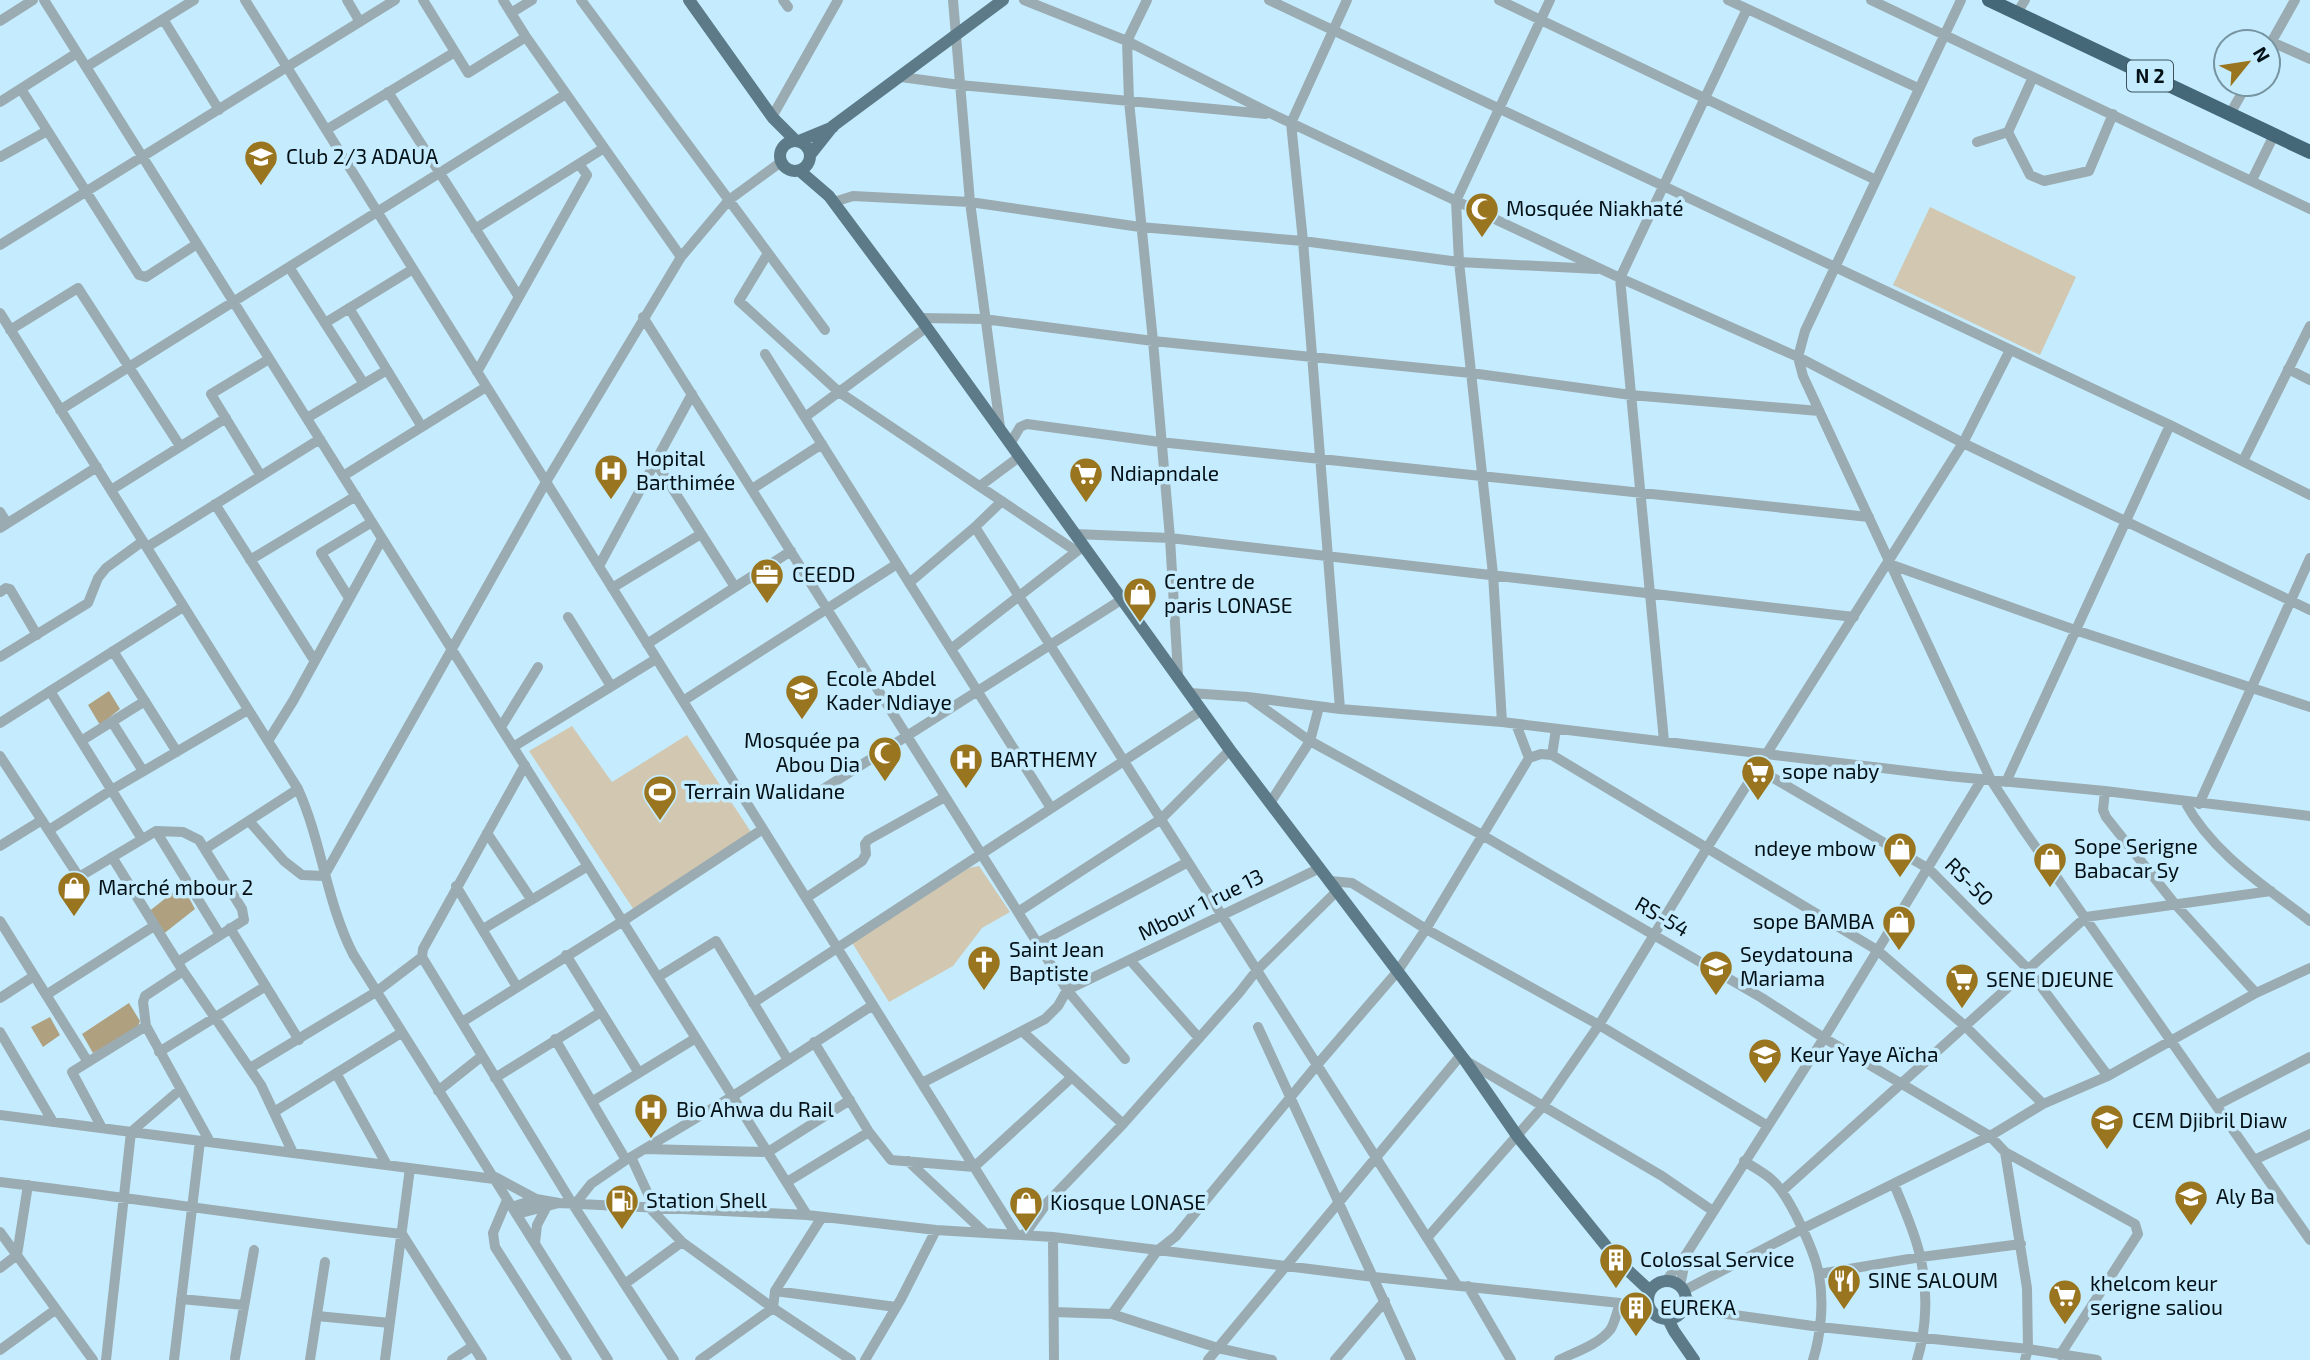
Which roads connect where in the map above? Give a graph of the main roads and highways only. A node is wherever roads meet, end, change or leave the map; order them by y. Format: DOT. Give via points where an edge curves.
graph roads {
  1 [pos="689,0"];
  2 [pos="1003,0"];
  3 [pos="1989,0"];
  4 [pos="773,118"];
  5 [pos="833,127"];
  6 [pos="797,141"];
  7 [pos="783,147"];
  8 [pos="2310,152"];
  9 [pos="810,158"];
  10 [pos="800,171"];
  11 [pos="832,199"];
  12 [pos="1619,1262"];
  13 [pos="1665,1281"];
  14 [pos="1649,1293"];
  15 [pos="1680,1303"];
  16 [pos="1690,1354"];
  1 -- 4 [label="main road"];
  2 -- 5 [label="main road"];
  3 -- 8 [label="highway, N 2"];
  4 -- 6 [label="main road"];
  4 -- 7 [label="main road"];
  5 -- 6 [label="main road"];
  5 -- 9 [label="main road"];
  6 -- 7 [label="main road"];
  6 -- 9 [label="main road" via="805,145"];
  7 -- 10 [label="main road" via="781,162 787,170"];
  9 -- 10 [label="main road"];
  9 -- 11 [label="main road"];
  10 -- 11 [label="main road"];
  11 -- 12 [label="main road" via="1075,534 1080,549 1178,674 1518,1137"];
  12 -- 13 [label="main road"];
  12 -- 14 [label="main road"];
  13 -- 14 [label="main road"];
  13 -- 15 [label="main road"];
  14 -- 15 [label="main road" via="1650,1309 1658,1316"];
  15 -- 16 [label="main road" via="1674,1331"];
}
